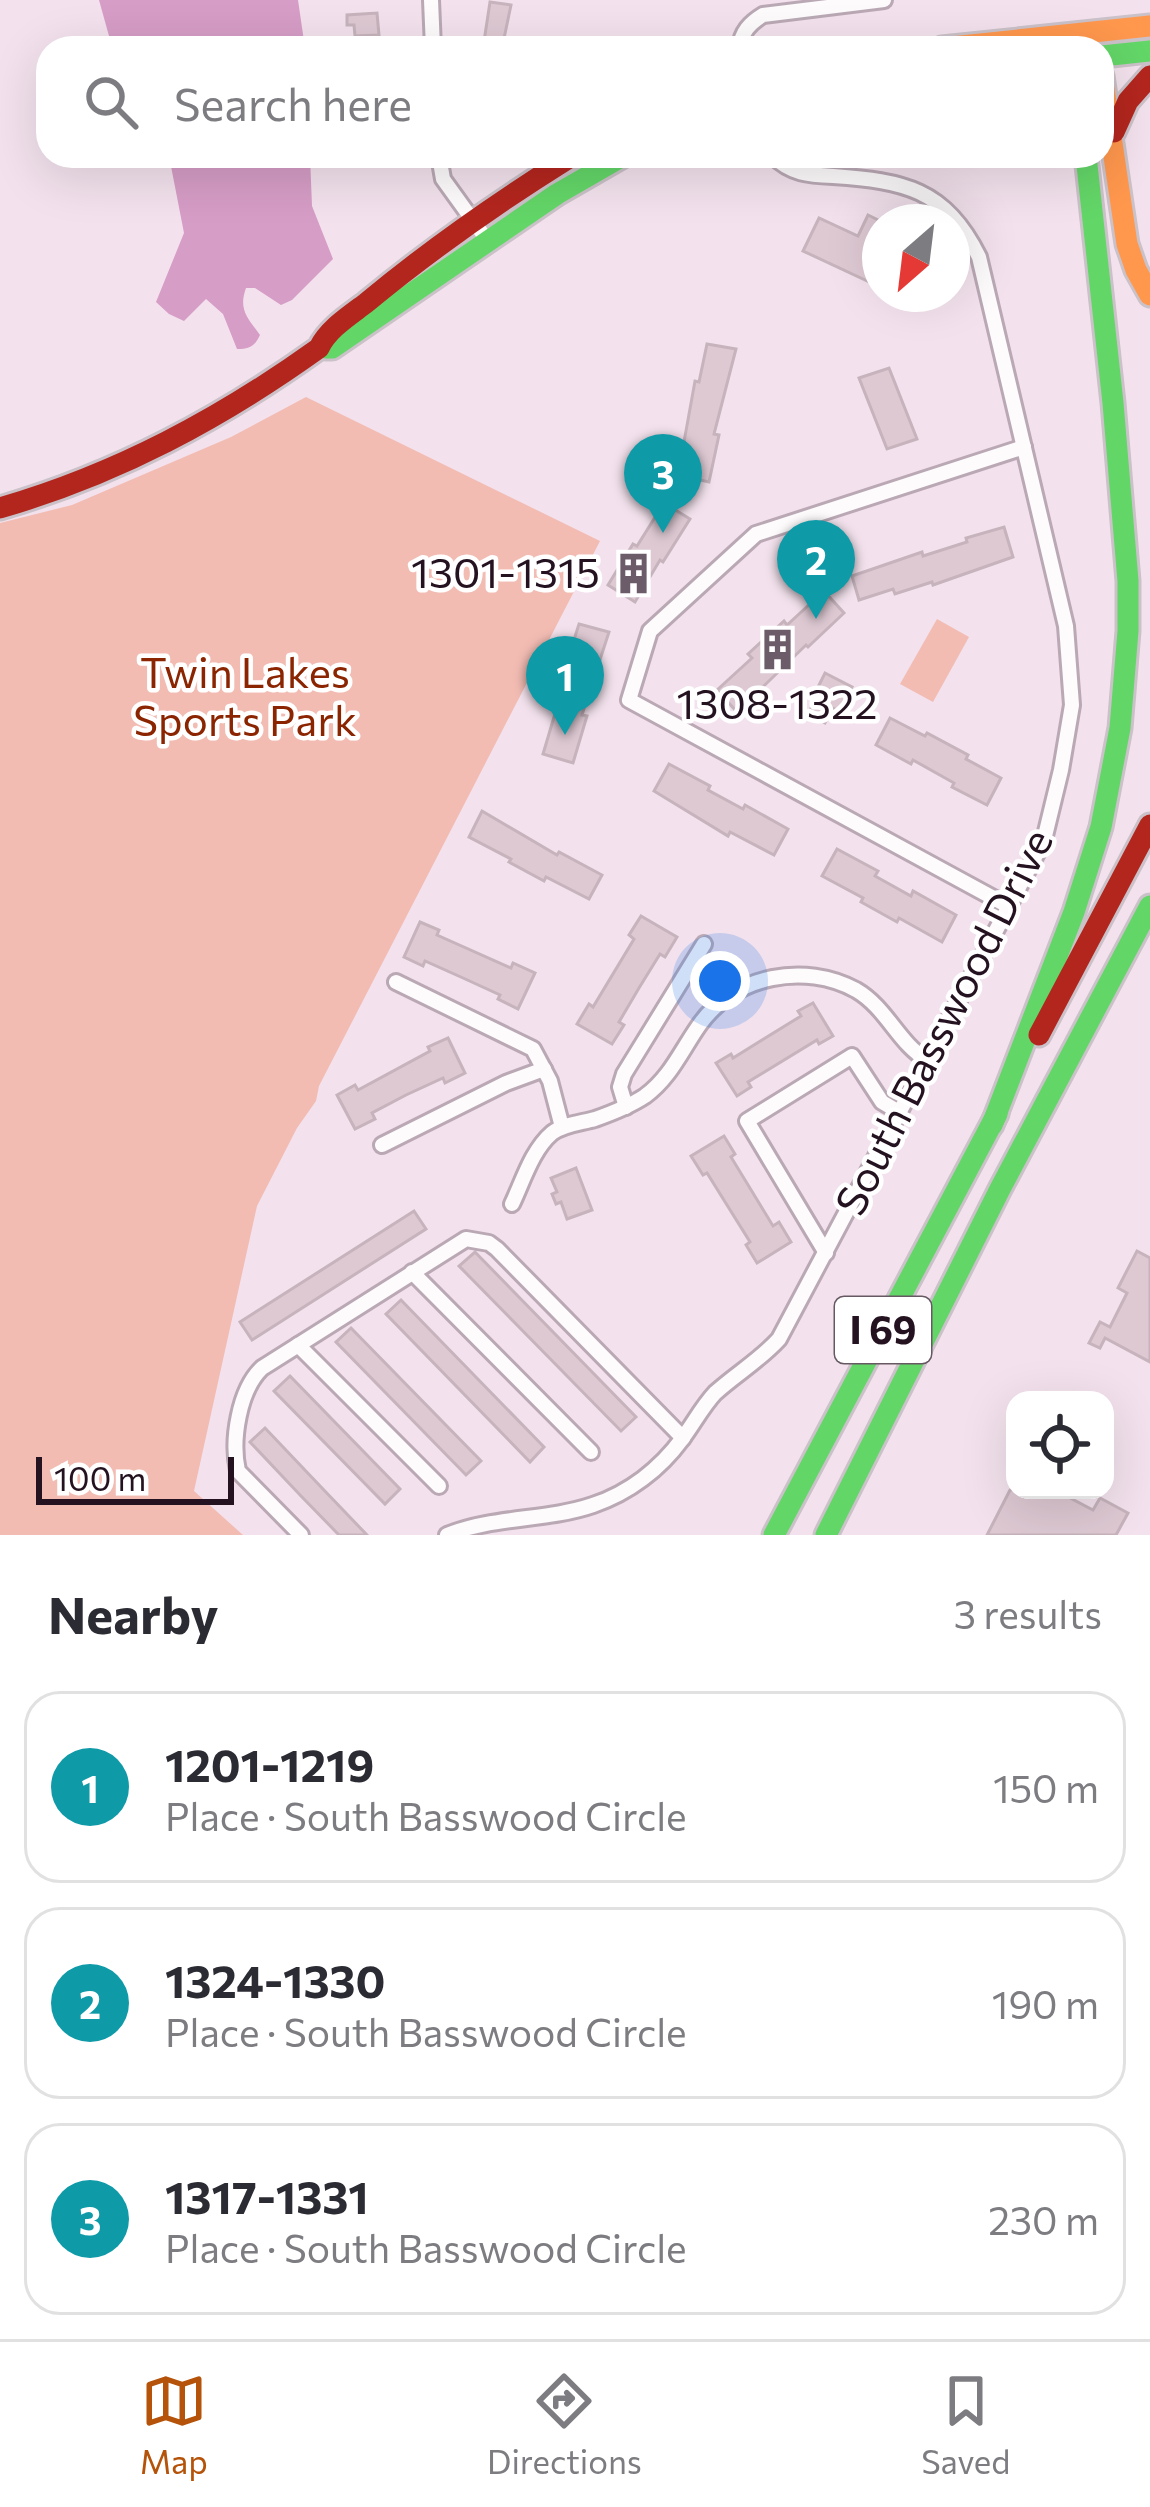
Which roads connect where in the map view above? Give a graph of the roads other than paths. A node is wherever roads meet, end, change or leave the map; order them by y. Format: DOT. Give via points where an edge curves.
graph roads {
  1 [pos="430,0"];
  2 [pos="884,0"];
  3 [pos="1150,26"];
  4 [pos="432,36"];
  5 [pos="742,36"];
  6 [pos="1105,36"];
  7 [pos="1150,51"];
  8 [pos="1114,55"];
  9 [pos="1150,76"];
  10 [pos="1114,132"];
  11 [pos="1114,144"];
  12 [pos="441,168"];
  13 [pos="557,168"];
  14 [pos="601,168"];
  15 [pos="788,168"];
  16 [pos="1087,168"];
  17 [pos="480,231"];
  18 [pos="1150,295"];
  19 [pos="1024,447"];
  20 [pos="0,508"];
  21 [pos="1150,825"];
  22 [pos="1150,906"];
  23 [pos="1010,907"];
  24 [pos="1150,936"];
  25 [pos="704,944"];
  26 [pos="396,982"];
  27 [pos="1079,1039"];
  28 [pos="927,1060"];
  29 [pos="544,1069"];
  30 [pos="626,1107"];
  31 [pos="899,1112"];
  32 [pos="992,1125"];
  33 [pos="562,1127"];
  34 [pos="382,1145"];
  35 [pos="512,1204"];
  36 [pos="826,1253"];
  37 [pos="412,1272"];
  38 [pos="298,1345"];
  39 [pos="682,1438"];
  40 [pos="591,1452"];
  41 [pos="439,1486"];
  42 [pos="513,1519"];
  43 [pos="301,1535"];
  44 [pos="447,1535"];
  45 [pos="519,1535"];
  46 [pos="774,1535"];
  47 [pos="826,1535"];
  1 -- 4 [label="street"];
  2 -- 5 [label="street" via="763,15"];
  3 -- 6 [label="main road"];
  7 -- 8 [label="main road"];
  9 -- 10 [label="main road" via="1124,105"];
  11 -- 18 [label="main road" via="1125,241"];
  12 -- 17 [label="street"];
  13 -- 17 [label="main road"];
  14 -- 17 [label="main road"];
  15 -- 19 [label="street, South Basswood Drive" via="914,189 961,226 979,257"];
  16 -- 32 [label="main road" via="1126,561 1120,728 1074,912"];
  17 -- 20 [label="main road" via="332,348 320,348 250,397 92,478"];
  19 -- 23 [label="street, South Basswood Drive" via="1066,626 1072,705 1044,840"];
  19 -- 23 [label="street" via="756,534 650,631 629,700"];
  21 -- 32 [label="main road, I 69"];
  22 -- 27 [label="main road, I 69"];
  23 -- 28 [label="street, South Basswood Drive"];
  24 -- 27 [label="main road"];
  25 -- 30 [label="street" via="624,1074"];
  26 -- 29 [label="street" via="527,1043"];
  27 -- 47 [label="main road, I 69"];
  28 -- 30 [label="street" via="861,993 822,978 777,977 718,1005 663,1080"];
  28 -- 31 [label="street, South Basswood Drive"];
  29 -- 33 [label="street"];
  29 -- 34 [label="street"];
  30 -- 33 [label="street"];
  31 -- 36 [label="street, South Basswood Drive"];
  31 -- 36 [label="street" via="882,1102 852,1056 747,1121"];
  32 -- 46 [label="main road, I 69"];
  33 -- 35 [label="street" via="541,1145"];
  36 -- 39 [label="street, South Basswood Drive" via="779,1339 719,1389"];
  37 -- 38 [label="street"];
  37 -- 39 [label="street" via="458,1242 490,1243"];
  37 -- 40 [label="street"];
  38 -- 41 [label="street"];
  38 -- 43 [label="street" via="248,1385 235,1457 242,1477"];
  39 -- 42 [label="street, South Basswood Drive" via="649,1474 602,1501"];
  42 -- 44 [label="street, South Basswood Drive"];
  42 -- 45 [label="street"];
}
